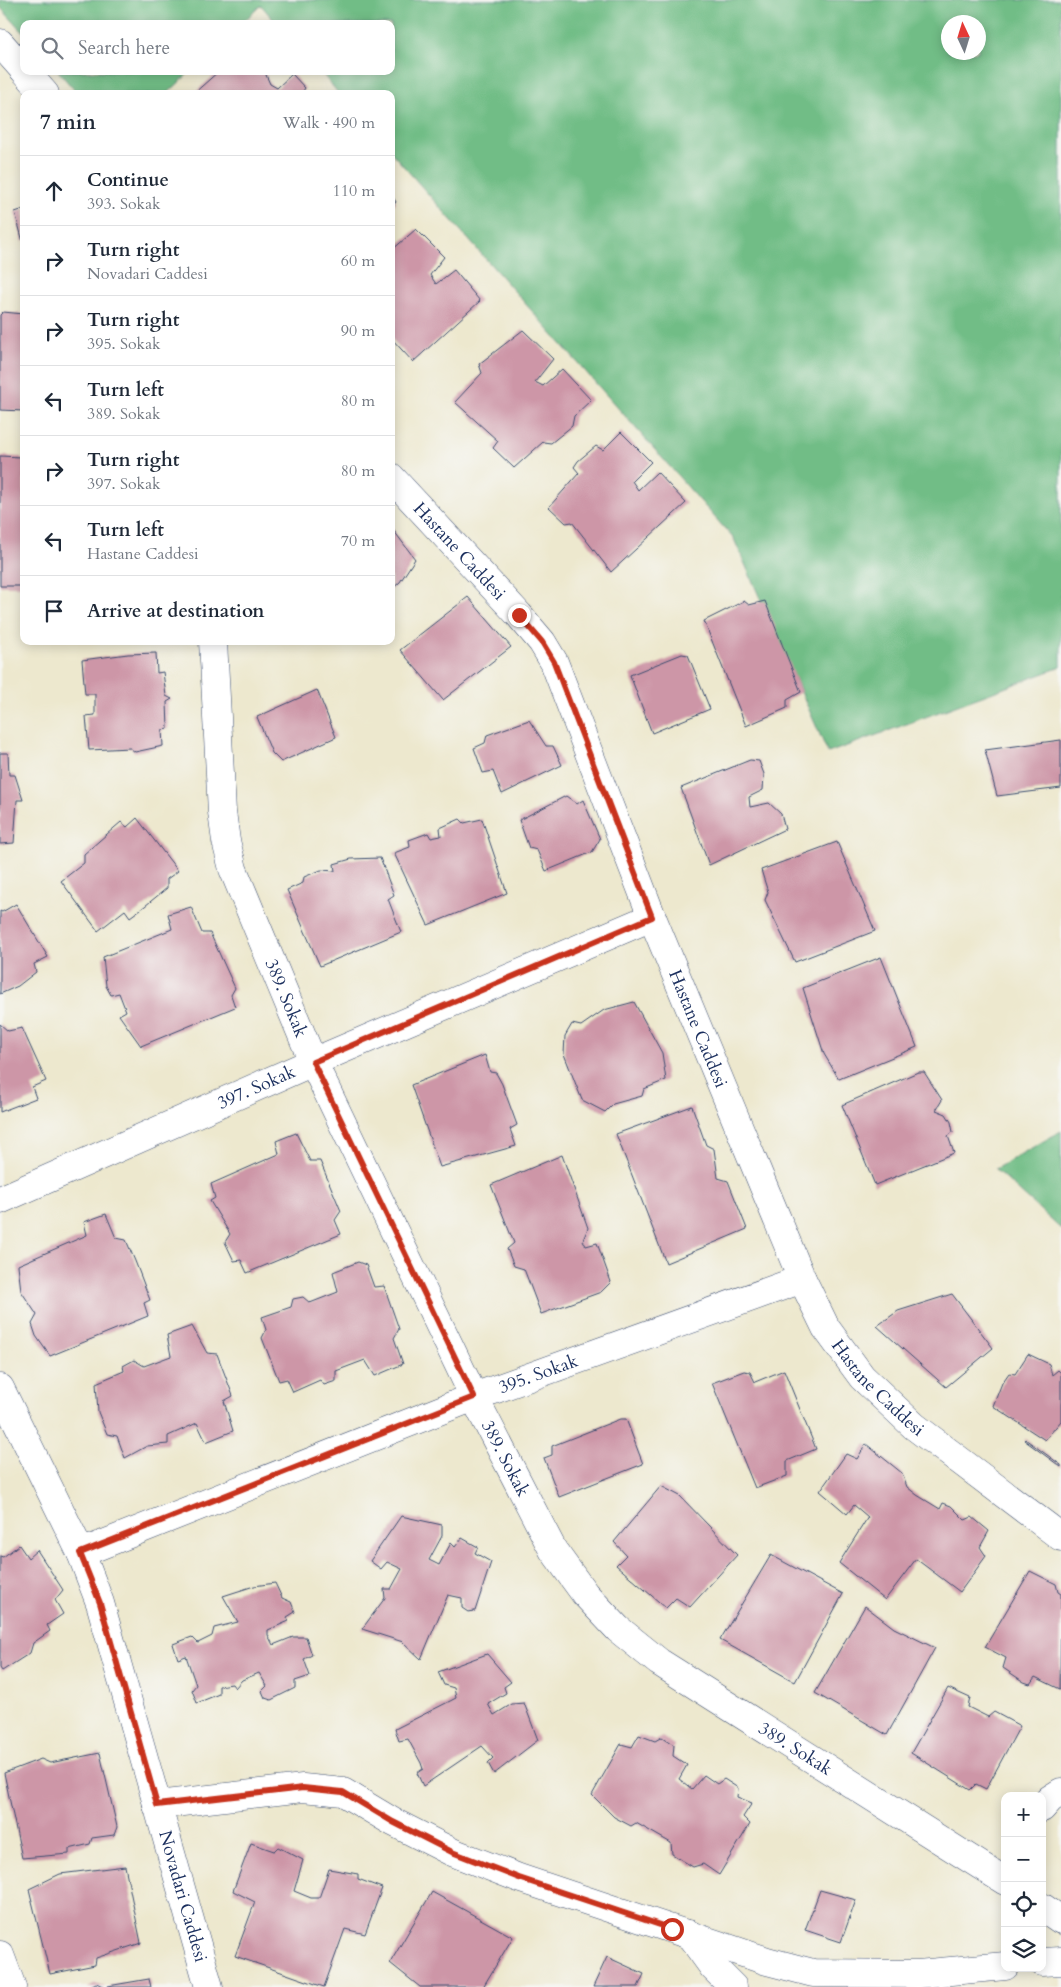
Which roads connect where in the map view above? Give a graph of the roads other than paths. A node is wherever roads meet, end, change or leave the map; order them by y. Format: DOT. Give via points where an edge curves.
graph roads {
  1 [pos="0,43"];
  2 [pos="20,66"];
  3 [pos="28,75"];
  4 [pos="42,90"];
  5 [pos="395,481"];
  6 [pos="213,645"];
  7 [pos="652,917"];
  8 [pos="313,1062"];
  9 [pos="0,1200"];
  10 [pos="802,1279"];
  11 [pos="0,1388"];
  12 [pos="474,1397"];
  13 [pos="1061,1536"];
  14 [pos="80,1553"];
  15 [pos="1061,1792"];
  16 [pos="1046,1804"];
  17 [pos="157,1805"];
  18 [pos="1001,1870"];
  19 [pos="1046,1910"];
  20 [pos="1061,1920"];
  21 [pos="689,1934"];
  22 [pos="0,1955"];
  23 [pos="1061,1961"];
  24 [pos="1046,1962"];
  25 [pos="1001,1966"];
  26 [pos="12,1987"];
  27 [pos="208,1987"];
  28 [pos="732,1987"];
  1 -- 2 [label="street"];
  3 -- 4 [label="street"];
  5 -- 7 [label="street, Hastane Caddesi" via="519,615 554,662"];
  6 -- 8 [label="street, 389. Sokak" via="226,841 233,869"];
  7 -- 8 [label="street, 397. Sokak"];
  7 -- 10 [label="street, Hastane Caddesi"];
  8 -- 9 [label="street, 397. Sokak"];
  8 -- 12 [label="street, 389. Sokak"];
  10 -- 12 [label="street, 395. Sokak"];
  10 -- 13 [label="street, Hastane Caddesi" via="826,1328 862,1377 914,1426"];
  11 -- 14 [label="street, Novadari Caddesi"];
  12 -- 14 [label="street, 395. Sokak"];
  12 -- 18 [label="street, 389. Sokak" via="553,1550 585,1594 618,1629 659,1662"];
  14 -- 17 [label="street, Novadari Caddesi" via="100,1603"];
  15 -- 16 [label="street"];
  17 -- 21 [label="street" via="303,1788 343,1792 452,1852 519,1878"];
  17 -- 27 [label="street, Novadari Caddesi"];
  19 -- 20 [label="street"];
  21 -- 25 [label="street" via="813,1973 918,1974"];
  21 -- 28 [label="street"];
  22 -- 26 [label="street"];
  23 -- 24 [label="street"];
}
